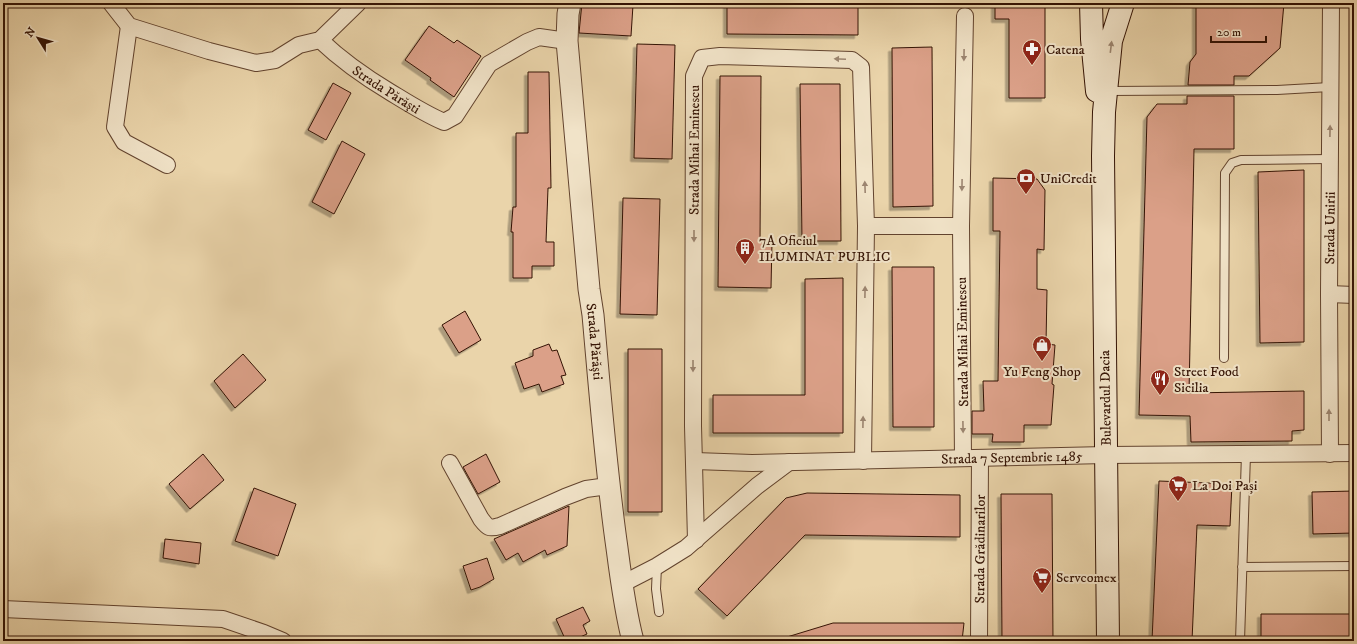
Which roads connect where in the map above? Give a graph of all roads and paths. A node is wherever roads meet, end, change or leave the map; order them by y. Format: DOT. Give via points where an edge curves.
graph roads {
  1 [pos="111,3"];
  2 [pos="358,3"];
  3 [pos="570,3"];
  4 [pos="1091,3"];
  5 [pos="1123,3"];
  6 [pos="1331,3"];
  7 [pos="965,16"];
  8 [pos="129,26"];
  9 [pos="320,40"];
  10 [pos="567,41"];
  11 [pos="1330,87"];
  12 [pos="1106,91"];
  13 [pos="1103,156"];
  14 [pos="1330,159"];
  15 [pos="167,164"];
  16 [pos="866,226"];
  17 [pos="961,226"];
  18 [pos="1329,294"];
  19 [pos="1354,294"];
  20 [pos="1224,358"];
  21 [pos="1246,454"];
  22 [pos="1330,454"];
  23 [pos="1354,454"];
  24 [pos="1106,455"];
  25 [pos="964,458"];
  26 [pos="980,458"];
  27 [pos="863,460"];
  28 [pos="695,461"];
  29 [pos="789,462"];
  30 [pos="450,463"];
  31 [pos="608,486"];
  32 [pos="696,540"];
  33 [pos="657,566"];
  34 [pos="1354,566"];
  35 [pos="1242,567"];
  36 [pos="622,584"];
  37 [pos="3,609"];
  38 [pos="659,612"];
  39 [pos="283,641"];
  40 [pos="633,641"];
  41 [pos="979,641"];
  42 [pos="1108,641"];
  43 [pos="1240,641"];
  1 -- 8 [label="street"];
  2 -- 9 [label="street"];
  3 -- 10 [label="street, Strada Părăști"];
  4 -- 13 [label="main road, Bulevardul Dacia"];
  12 -- 5 [label="main road, Bulevardul Dacia, one-way" via="1111,41"];
  6 -- 11 [label="street, Strada Unirii"];
  7 -- 17 [label="street, Strada Mihai Eminescu, one-way"];
  8 -- 9 [label="street" via="256,63 275,60 299,45"];
  8 -- 15 [label="street" via="115,127 124,142"];
  9 -- 10 [label="street, Strada Părăști" via="332,52 371,80 424,113 444,122 455,116 489,64 539,38"];
  10 -- 31 [label="street, Strada Părăști"];
  11 -- 12 [label="lane" via="1276,90"];
  14 -- 11 [label="street, Strada Unirii, one-way"];
  12 -- 13 [label="main road, Bulevardul Dacia"];
  13 -- 24 [label="main road, Bulevardul Dacia"];
  14 -- 18 [label="street, Strada Unirii"];
  14 -- 20 [label="lane" via="1241,160 1232,163 1225,173"];
  16 -- 17 [label="street"];
  27 -- 16 [label="street, one-way"];
  16 -- 28 [label="street, Strada Mihai Eminescu, one-way" via="861,67 852,60 720,56 702,58 694,76"];
  17 -- 25 [label="street, Strada Mihai Eminescu, one-way"];
  18 -- 19 [label="street"];
  22 -- 18 [label="street, Strada Unirii, one-way"];
  21 -- 22 [label="street, Strada 7 Septembrie 1485"];
  21 -- 24 [label="street, Strada 7 Septembrie 1485"];
  21 -- 35 [label="lane"];
  22 -- 23 [label="street, Strada 7 Septembrie 1485"];
  24 -- 26 [label="street, Strada 7 Septembrie 1485"];
  24 -- 42 [label="main road, Bulevardul Dacia"];
  25 -- 26 [label="street, Strada 7 Septembrie 1485"];
  25 -- 27 [label="street, Strada 7 Septembrie 1485"];
  26 -- 41 [label="street, Strada Grădinarilor"];
  27 -- 29 [label="street, Strada 7 Septembrie 1485"];
  28 -- 29 [label="street, Strada 7 Septembrie 1485"];
  28 -- 32 [label="street, Strada Mihai Eminescu"];
  29 -- 32 [label="street" via="752,490"];
  30 -- 31 [label="street" via="481,519 487,527 493,528 586,489"];
  31 -- 36 [label="street, Strada Părăști"];
  32 -- 33 [label="street"];
  33 -- 36 [label="street"];
  33 -- 38 [label="lane"];
  34 -- 35 [label="lane"];
  35 -- 43 [label="lane"];
  36 -- 40 [label="street, Strada Părăști"];
  37 -- 39 [label="street" via="223,619"];
}
